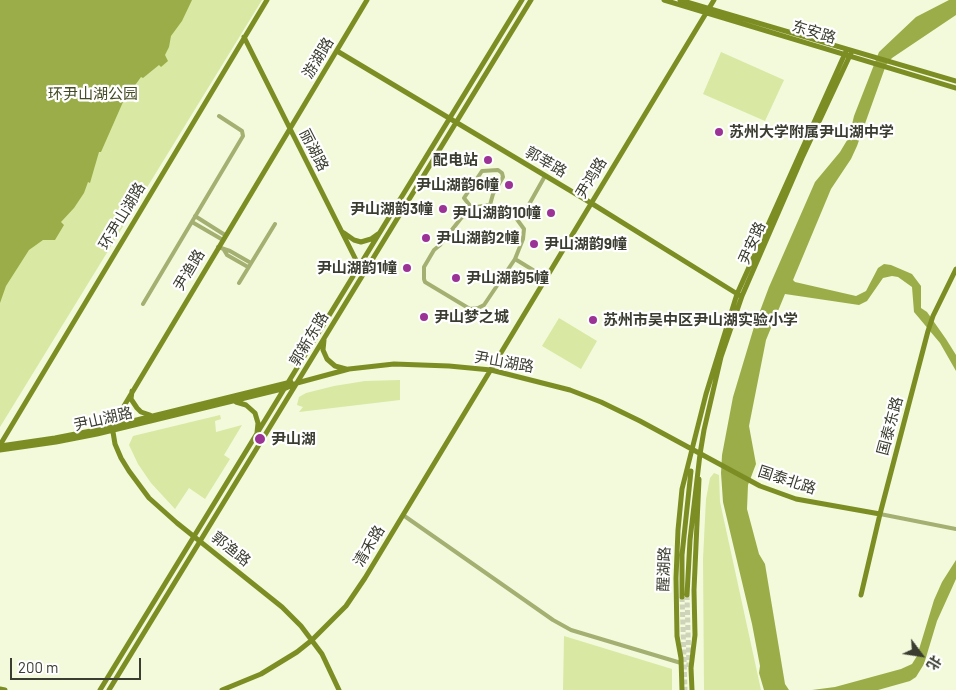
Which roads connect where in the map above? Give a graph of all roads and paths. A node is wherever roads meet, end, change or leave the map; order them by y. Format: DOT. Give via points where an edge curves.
graph roads {
  1 [pos="267,0"];
  2 [pos="367,0"];
  3 [pos="522,0"];
  4 [pos="530,0"];
  5 [pos="664,0"];
  6 [pos="680,0"];
  7 [pos="714,0"];
  8 [pos="707,10"];
  9 [pos="244,37"];
  10 [pos="337,51"];
  11 [pos="849,53"];
  12 [pos="902,68"];
  13 [pos="956,81"];
  14 [pos="956,88"];
  15 [pos="219,116"];
  16 [pos="450,120"];
  17 [pos="455,123"];
  18 [pos="289,128"];
  19 [pos="545,176"];
  20 [pos="591,203"];
  21 [pos="490,205"];
  22 [pos="471,207"];
  23 [pos="195,216"];
  24 [pos="516,218"];
  25 [pos="192,222"];
  26 [pos="274,224"];
  27 [pos="382,230"];
  28 [pos="341,232"];
  29 [pos="224,237"];
  30 [pos="218,246"];
  31 [pos="516,259"];
  32 [pos="250,265"];
  33 [pos="359,267"];
  34 [pos="956,269"];
  35 [pos="365,270"];
  36 [pos="546,278"];
  37 [pos="239,283"];
  38 [pos="739,295"];
  39 [pos="143,304"];
  40 [pos="325,337"];
  41 [pos="349,369"];
  42 [pos="492,370"];
  43 [pos="290,382"];
  44 [pos="297,382"];
  45 [pos="286,388"];
  46 [pos="132,391"];
  47 [pos="233,401"];
  48 [pos="153,416"];
  49 [pos="112,428"];
  50 [pos="256,437"];
  51 [pos="0,447"];
  52 [pos="693,450"];
  53 [pos="700,454"];
  54 [pos="880,514"];
  55 [pos="403,515"];
  56 [pos="956,529"];
  57 [pos="195,536"];
  58 [pos="199,540"];
  59 [pos="861,595"];
  60 [pos="312,640"];
  61 [pos="682,662"];
  62 [pos="0,689"];
  63 [pos="5,690"];
  64 [pos="100,690"];
  65 [pos="109,690"];
  66 [pos="222,690"];
  67 [pos="339,690"];
  68 [pos="682,690"];
  69 [pos="692,690"];
  1 -- 9 [label="main road, 环尹山湖路"];
  2 -- 10 [label="main road, 游湖路"];
  3 -- 16 [label="main road, 郭新东路"];
  4 -- 17 [label="main road, 郭新东路"];
  5 -- 8 [label="main road, 东安路"];
  6 -- 8 [label="main road, 东安路"];
  7 -- 8 [label="main road, 尹鸿路"];
  8 -- 11 [label="main road, 东安路"];
  8 -- 20 [label="main road, 尹鸿路"];
  9 -- 18 [label="main road, 丽湖路"];
  9 -- 51 [label="main road, 环尹山湖路"];
  10 -- 16 [label="main road, 郭莘路"];
  10 -- 18 [label="main road, 游湖路"];
  11 -- 12 [label="main road, 东安路"];
  11 -- 38 [label="main road, 尹安路"];
  12 -- 13 [label="main road, 东安路"];
  12 -- 14 [label="main road, 东安路"];
  15 -- 23 [label="street" via="242,131 243,136"];
  16 -- 17 [label="main road, 郭莘路"];
  16 -- 27 [label="main road, 郭新东路"];
  17 -- 19 [label="main road, 郭莘路"];
  17 -- 35 [label="main road, 郭新东路"];
  18 -- 28 [label="main road, 丽湖路"];
  18 -- 29 [label="main road, 尹渔路"];
  19 -- 20 [label="main road, 郭莘路"];
  19 -- 24 [label="street" via="526,208"];
  20 -- 36 [label="main road, 尹鸿路"];
  20 -- 38 [label="main road, 郭莘路"];
  21 -- 22 [label="street"];
  21 -- 22 [label="street" via="503,177 498,170 482,171 464,198"];
  21 -- 24 [label="street"];
  22 -- 31 [label="street" via="434,250 424,267 425,282 470,309 478,308 484,305"];
  23 -- 25 [label="street"];
  23 -- 29 [label="street"];
  24 -- 31 [label="street" via="524,229"];
  25 -- 29 [label="street"];
  25 -- 39 [label="street"];
  26 -- 32 [label="street"];
  27 -- 28 [label="main road" via="371,240 361,242"];
  27 -- 33 [label="main road, 郭新东路"];
  28 -- 33 [label="main road, 丽湖路"];
  29 -- 30 [label="main road, 尹渔路"];
  30 -- 32 [label="street"];
  30 -- 46 [label="main road, 尹渔路"];
  31 -- 36 [label="street"];
  32 -- 37 [label="street"];
  33 -- 35 [label="main road"];
  33 -- 43 [label="main road, 郭新东路"];
  34 -- 54 [label="main road, 国泰东路" via="928,330"];
  35 -- 40 [label="main road, 郭新东路"];
  36 -- 42 [label="main road, 尹鸿路"];
  38 -- 52 [label="main road, 尹安路" via="711,375"];
  38 -- 53 [label="main road, 尹安路" via="721,357"];
  40 -- 41 [label="main road" via="323,350 327,359 335,366"];
  40 -- 44 [label="main road, 郭新东路"];
  41 -- 42 [label="main road, 尹山湖路" via="413,364"];
  41 -- 44 [label="main road, 尹山湖路"];
  42 -- 52 [label="main road, 尹山湖路" via="548,383 601,402"];
  42 -- 55 [label="main road, 清禾路"];
  43 -- 44 [label="main road, 尹山湖路"];
  43 -- 45 [label="main road, 郭新东路"];
  43 -- 48 [label="main road, 尹山湖路"];
  44 -- 45 [label="main road, 尹山湖路"];
  44 -- 58 [label="main road, 郭新东路"];
  45 -- 47 [label="main road, 尹山湖路"];
  45 -- 50 [label="main road, 郭新东路"];
  46 -- 48 [label="main road" via="131,399 137,408"];
  46 -- 49 [label="main road, 尹渔路"];
  47 -- 49 [label="main road, 尹山湖路"];
  47 -- 50 [label="main road" via="246,405 255,413 258,424"];
  48 -- 49 [label="main road, 尹山湖路"];
  49 -- 51 [label="main road, 尹山湖路" via="56,442"];
  49 -- 57 [label="main road, 郭渔路" via="121,458 137,483 165,513"];
  50 -- 57 [label="main road, 郭新东路"];
  52 -- 53 [label="main road, 国泰北路"];
  52 -- 53 [label="main road" via="684,536 685,596"];
  52 -- 61 [label="main road, 醒湖路" via="682,490 676,578 677,636"];
  53 -- 54 [label="main road, 国泰北路" via="751,482 796,499"];
  53 -- 69 [label="main road, 醒湖路"];
  54 -- 56 [label="street"];
  54 -- 59 [label="main road, 国泰东路"];
  55 -- 60 [label="main road, 清禾路" via="346,606"];
  55 -- 61 [label="street" via="571,630"];
  57 -- 58 [label="main road, 郭渔路"];
  57 -- 64 [label="main road, 郭新东路"];
  58 -- 60 [label="main road, 郭渔路" via="282,607"];
  58 -- 65 [label="main road, 郭新东路"];
  60 -- 66 [label="main road, 清禾路" via="261,674"];
  60 -- 67 [label="main road, 郭渔路"];
  61 -- 68 [label="main road, 醒湖路"];
  62 -- 63 [label="main road"];
}
